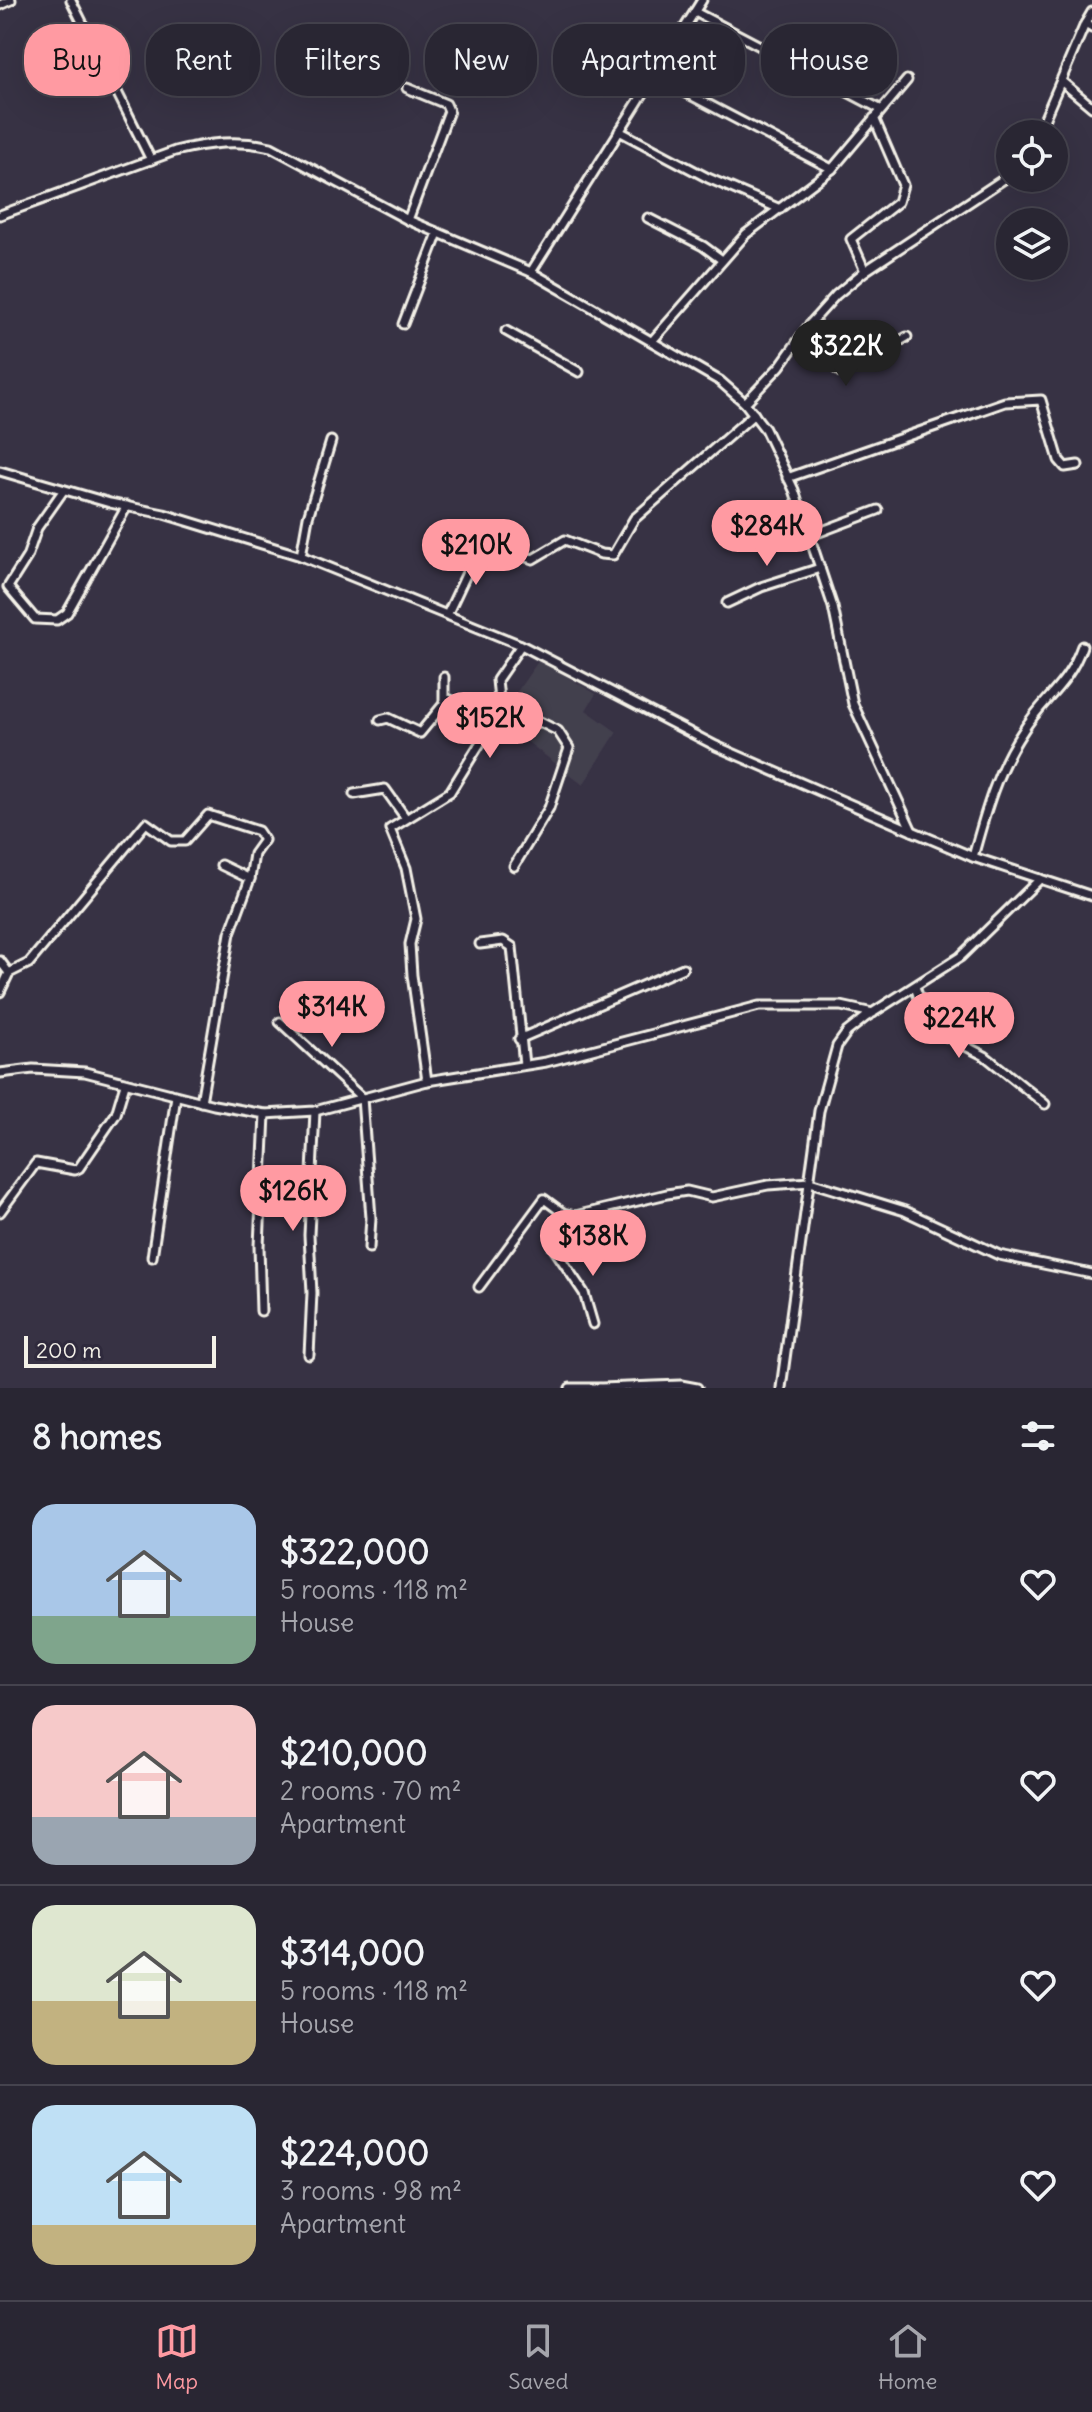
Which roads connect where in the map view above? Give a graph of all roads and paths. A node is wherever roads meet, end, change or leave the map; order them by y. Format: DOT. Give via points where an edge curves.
graph roads {
  1 [pos="11,0"];
  2 [pos="71,0"];
  3 [pos="702,0"];
  4 [pos="0,5"];
  5 [pos="695,12"];
  6 [pos="1092,12"];
  7 [pos="687,24"];
  8 [pos="1089,26"];
  9 [pos="907,80"];
  10 [pos="1061,81"];
  11 [pos="409,89"];
  12 [pos="639,96"];
  13 [pos="692,96"];
  14 [pos="1092,107"];
  15 [pos="880,109"];
  16 [pos="874,118"];
  17 [pos="1044,120"];
  18 [pos="619,131"];
  19 [pos="151,160"];
  20 [pos="832,169"];
  21 [pos="996,184"];
  22 [pos="780,209"];
  23 [pos="0,215"];
  24 [pos="648,218"];
  25 [pos="408,220"];
  26 [pos="438,233"];
  27 [pos="722,260"];
  28 [pos="865,271"];
  29 [pos="531,272"];
  30 [pos="403,324"];
  31 [pos="810,324"];
  32 [pos="506,331"];
  33 [pos="907,337"];
  34 [pos="653,340"];
  35 [pos="579,372"];
  36 [pos="745,403"];
  37 [pos="754,414"];
  38 [pos="331,441"];
  39 [pos="1078,465"];
  40 [pos="0,471"];
  41 [pos="787,478"];
  42 [pos="63,491"];
  43 [pos="127,506"];
  44 [pos="878,510"];
  45 [pos="809,536"];
  46 [pos="301,556"];
  47 [pos="820,568"];
  48 [pos="8,587"];
  49 [pos="0,596"];
  50 [pos="727,603"];
  51 [pos="447,615"];
  52 [pos="521,645"];
  53 [pos="1082,646"];
  54 [pos="444,677"];
  55 [pos="499,699"];
  56 [pos="444,702"];
  57 [pos="479,712"];
  58 [pos="380,720"];
  59 [pos="540,722"];
  60 [pos="492,723"];
  61 [pos="354,794"];
  62 [pos="405,817"];
  63 [pos="912,831"];
  64 [pos="973,857"];
  65 [pos="221,865"];
  66 [pos="514,866"];
  67 [pos="250,879"];
  68 [pos="1040,879"];
  69 [pos="1092,896"];
  70 [pos="480,944"];
  71 [pos="0,961"];
  72 [pos="683,968"];
  73 [pos="9,973"];
  74 [pos="915,987"];
  75 [pos="0,992"];
  76 [pos="873,1013"];
  77 [pos="280,1022"];
  78 [pos="519,1039"];
  79 [pos="524,1065"];
  80 [pos="0,1073"];
  81 [pos="427,1081"];
  82 [pos="125,1084"];
  83 [pos="176,1096"];
  84 [pos="362,1098"];
  85 [pos="201,1102"];
  86 [pos="1045,1104"];
  87 [pos="315,1111"];
  88 [pos="265,1114"];
  89 [pos="810,1182"];
  90 [pos="0,1212"];
  91 [pos="575,1216"];
  92 [pos="369,1248"];
  93 [pos="152,1257"];
  94 [pos="1092,1274"];
  95 [pos="479,1287"];
  96 [pos="261,1311"];
  97 [pos="593,1324"];
  98 [pos="309,1355"];
  99 [pos="570,1388"];
  100 [pos="600,1388"];
  101 [pos="697,1388"];
  102 [pos="781,1388"];
  1 -- 4 [label="street"];
  2 -- 19 [label="street"];
  3 -- 5 [label="street"];
  5 -- 7 [label="street"];
  5 -- 15 [label="street"];
  6 -- 8 [label="street"];
  8 -- 10 [label="street"];
  9 -- 15 [label="street"];
  10 -- 14 [label="street"];
  10 -- 17 [label="street"];
  11 -- 25 [label="street" via="446,104 449,111"];
  12 -- 18 [label="street"];
  13 -- 20 [label="street"];
  15 -- 16 [label="street"];
  16 -- 20 [label="street"];
  16 -- 28 [label="street" via="903,185 898,202 851,239"];
  18 -- 22 [label="street"];
  18 -- 29 [label="street"];
  19 -- 23 [label="street"];
  19 -- 25 [label="street" via="200,145 251,142 271,147"];
  20 -- 22 [label="street"];
  21 -- 28 [label="street"];
  22 -- 27 [label="street"];
  24 -- 27 [label="street"];
  25 -- 26 [label="street"];
  26 -- 29 [label="street"];
  26 -- 30 [label="street"];
  27 -- 34 [label="street"];
  28 -- 31 [label="street"];
  29 -- 34 [label="street"];
  31 -- 33 [label="street" via="842,373"];
  31 -- 36 [label="street"];
  32 -- 35 [label="street"];
  34 -- 36 [label="street" via="720,381"];
  36 -- 37 [label="street"];
  37 -- 41 [label="street"];
  37 -- 51 [label="street" via="634,519 613,555 565,540 533,559 481,543"];
  38 -- 46 [label="street"];
  39 -- 41 [label="street" via="1065,467 1059,460 1041,400 1033,397 1005,402"];
  40 -- 42 [label="street"];
  41 -- 45 [label="street"];
  42 -- 43 [label="street"];
  42 -- 48 [label="street" via="37,528"];
  43 -- 46 [label="street"];
  43 -- 48 [label="street" via="67,613 57,620 35,619"];
  44 -- 45 [label="street"];
  45 -- 47 [label="street"];
  46 -- 51 [label="street"];
  47 -- 50 [label="street"];
  47 -- 63 [label="street" via="853,704"];
  48 -- 49 [label="street"];
  51 -- 52 [label="street"];
  52 -- 55 [label="street" via="497,680"];
  52 -- 63 [label="street" via="716,746"];
  53 -- 64 [label="street" via="1067,681 1023,730 1005,762"];
  54 -- 56 [label="street"];
  55 -- 57 [label="street"];
  55 -- 60 [label="street"];
  56 -- 57 [label="street"];
  56 -- 58 [label="street" via="420,733 388,718"];
  57 -- 60 [label="street"];
  59 -- 66 [label="street" via="558,731 569,748 549,808"];
  60 -- 62 [label="street" via="450,792"];
  61 -- 62 [label="street" via="385,789"];
  62 -- 81 [label="street" via="390,829 406,868 416,919 410,944 412,975"];
  63 -- 64 [label="street"];
  64 -- 68 [label="street"];
  65 -- 67 [label="street"];
  67 -- 73 [label="street" via="254,854 264,840 258,831 208,815 185,841 171,841 146,823 29,963"];
  67 -- 85 [label="street" via="230,933"];
  68 -- 69 [label="street"];
  68 -- 74 [label="street" via="960,957"];
  70 -- 78 [label="street" via="503,941 512,947"];
  71 -- 73 [label="street"];
  72 -- 78 [label="street"];
  73 -- 75 [label="street"];
  74 -- 76 [label="street"];
  74 -- 86 [label="street" via="930,1028 985,1056"];
  76 -- 79 [label="street" via="841,1006 759,1006"];
  76 -- 89 [label="street" via="847,1032 828,1067"];
  77 -- 84 [label="street"];
  78 -- 79 [label="street"];
  79 -- 81 [label="street"];
  80 -- 82 [label="street" via="85,1072"];
  81 -- 84 [label="street"];
  82 -- 83 [label="street"];
  82 -- 90 [label="street" via="116,1114 79,1168 36,1163"];
  83 -- 85 [label="street"];
  83 -- 93 [label="street"];
  84 -- 87 [label="street"];
  84 -- 92 [label="street"];
  85 -- 88 [label="street"];
  87 -- 88 [label="street"];
  87 -- 98 [label="street"];
  88 -- 96 [label="street"];
  89 -- 91 [label="street" via="712,1197 687,1191"];
  89 -- 94 [label="street" via="905,1211 999,1255"];
  89 -- 102 [label="street"];
  91 -- 95 [label="street" via="544,1199"];
  91 -- 97 [label="street" via="551,1240 584,1293"];
  99 -- 100 [label="street"];
  100 -- 101 [label="street"];
}
